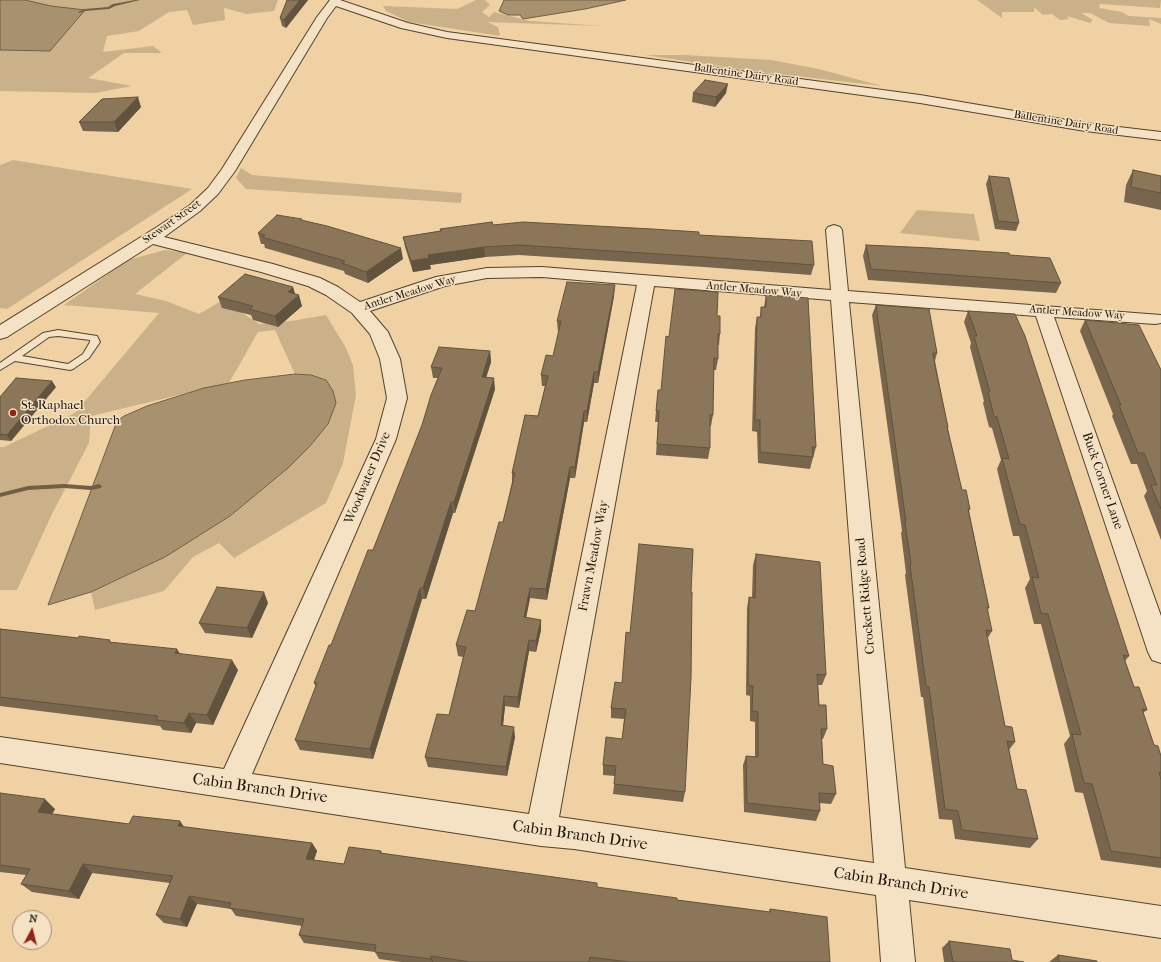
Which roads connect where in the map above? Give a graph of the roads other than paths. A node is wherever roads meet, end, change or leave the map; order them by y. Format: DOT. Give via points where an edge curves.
graph roads {
  1 [pos="334,1"];
  2 [pos="1161,136"];
  3 [pos="834,230"];
  4 [pos="150,238"];
  5 [pos="646,282"];
  6 [pos="840,296"];
  7 [pos="358,309"];
  8 [pos="1042,311"];
  9 [pos="1155,319"];
  10 [pos="0,333"];
  11 [pos="13,358"];
  12 [pos="0,367"];
  13 [pos="1161,652"];
  14 [pos="0,750"];
  15 [pos="232,784"];
  16 [pos="541,831"];
  17 [pos="892,883"];
  18 [pos="1161,922"];
  19 [pos="898,962"];
  1 -- 2 [label="street, Ballentine Dairy Road" via="405,26 447,36 904,97 1085,127"];
  1 -- 4 [label="street, Stewart Street" via="213,191 195,208"];
  3 -- 6 [label="street, Crockett Ridge Road"];
  4 -- 7 [label="street, Woodwater Drive" via="314,282"];
  4 -- 10 [label="street, Stewart Street"];
  5 -- 6 [label="street, Antler Meadow Way"];
  5 -- 7 [label="street, Antler Meadow Way" via="542,272 487,273 442,281"];
  5 -- 16 [label="street, Frawn Meadow Way"];
  6 -- 8 [label="street, Antler Meadow Way"];
  6 -- 17 [label="street, Crockett Ridge Road"];
  7 -- 15 [label="street, Woodwater Drive" via="379,332 390,359 397,398 386,439"];
  8 -- 9 [label="street, Antler Meadow Way"];
  8 -- 13 [label="street, Buck Corner Lane"];
  11 -- 11 [label="lane" via="46,335 58,333 94,338 95,342 86,356 70,367"];
  11 -- 12 [label="lane"];
  14 -- 15 [label="street, Cabin Branch Drive"];
  15 -- 16 [label="street, Cabin Branch Drive"];
  16 -- 17 [label="street, Cabin Branch Drive"];
  17 -- 18 [label="street, Cabin Branch Drive"];
  17 -- 19 [label="street, Crockett Ridge Road"];
}
